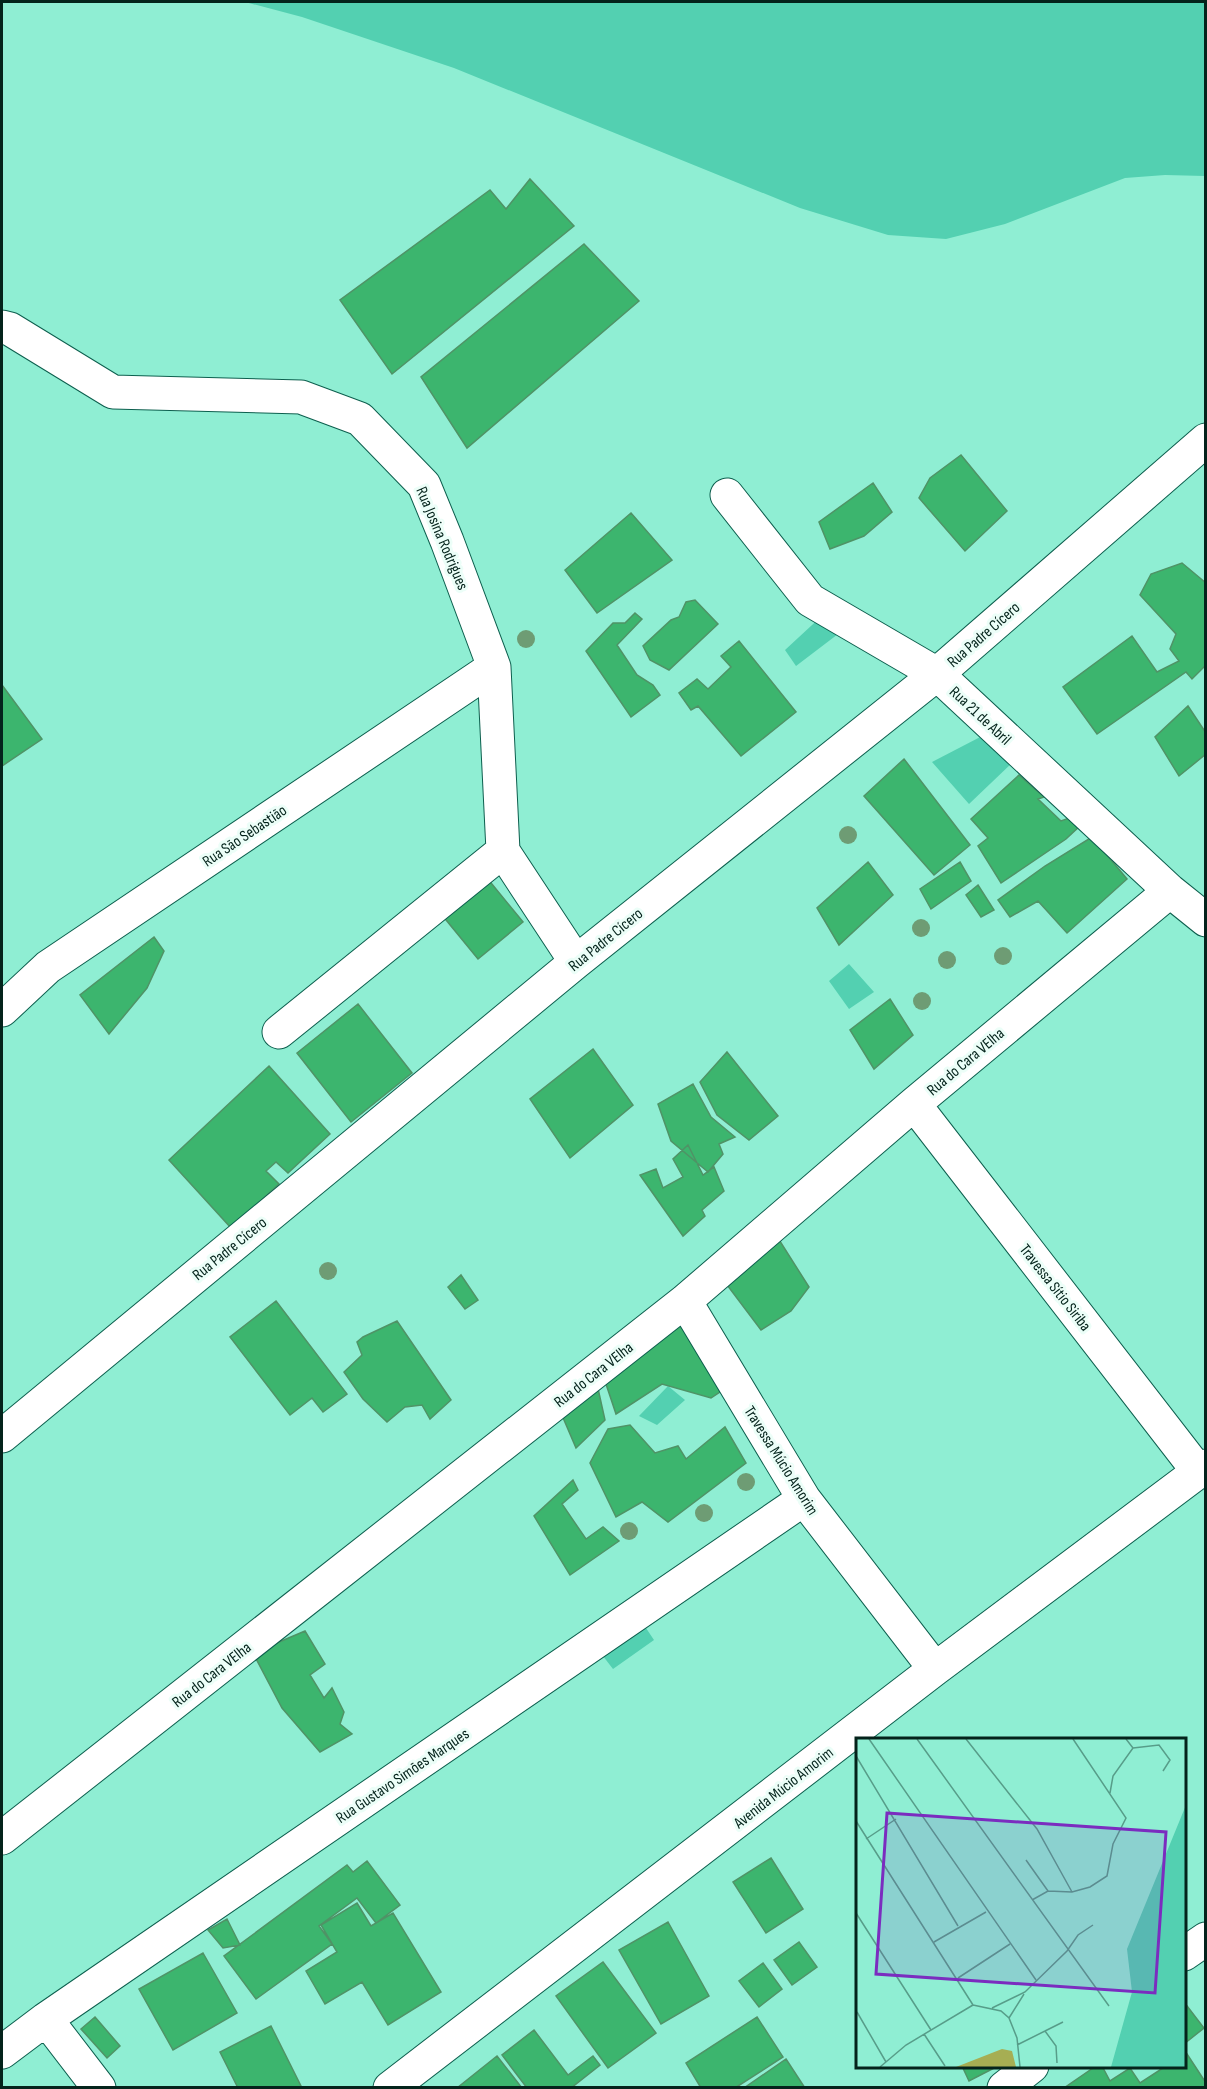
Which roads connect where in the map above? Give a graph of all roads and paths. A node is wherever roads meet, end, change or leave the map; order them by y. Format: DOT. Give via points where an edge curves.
graph roads {
  1 [pos="2,327"];
  2 [pos="1206,440"];
  3 [pos="727,495"];
  4 [pos="494,667"];
  5 [pos="937,674"];
  6 [pos="503,851"];
  7 [pos="1170,891"];
  8 [pos="1206,920"];
  9 [pos="576,962"];
  10 [pos="2,1010"];
  11 [pos="279,1032"];
  12 [pos="914,1104"];
  13 [pos="685,1301"];
  14 [pos="2,1436"];
  15 [pos="1202,1469"];
  16 [pos="804,1499"];
  17 [pos="935,1669"];
  18 [pos="2,1838"];
  19 [pos="1206,1939"];
  20 [pos="1186,1953"];
  21 [pos="46,2019"];
  22 [pos="2,2052"];
  23 [pos="1031,2068"];
  24 [pos="99,2088"];
  25 [pos="390,2088"];
  26 [pos="1004,2088"];
  1 -- 4 [label="street, Rua Josina Rodrigues" via="113,392 301,397 360,419 424,485"];
  2 -- 5 [label="street, Rua Padre Cícero"];
  3 -- 5 [label="street, Rua 21 de Abril" via="810,600"];
  4 -- 6 [label="street, Rua Josina Rodrigues"];
  4 -- 10 [label="street, Rua São Sebastião" via="48,967"];
  5 -- 7 [label="street, Rua 21 de Abril"];
  5 -- 9 [label="street, Rua Padre Cícero"];
  6 -- 9 [label="street"];
  6 -- 11 [label="street"];
  7 -- 8 [label="street, Rua 21 de Abril"];
  7 -- 12 [label="street, Rua do Cara VElha"];
  9 -- 14 [label="street, Rua Padre Cícero"];
  12 -- 13 [label="street, Rua do Cara VElha"];
  12 -- 15 [label="street, Travessa Sítio Siriba"];
  13 -- 16 [label="street, Travessa Múcio Amorim"];
  13 -- 18 [label="street, Rua do Cara VElha"];
  15 -- 17 [label="street, Avenida Múcio Amorim"];
  16 -- 17 [label="street, Travessa Múcio Amorim"];
  16 -- 21 [label="street, Rua Gustavo Simões Marques"];
  17 -- 25 [label="street, Avenida Múcio Amorim"];
  19 -- 20 [label="street"];
  21 -- 22 [label="street, Rua Gustavo Simões Marques"];
  21 -- 24 [label="street"];
  23 -- 26 [label="street"];
}
